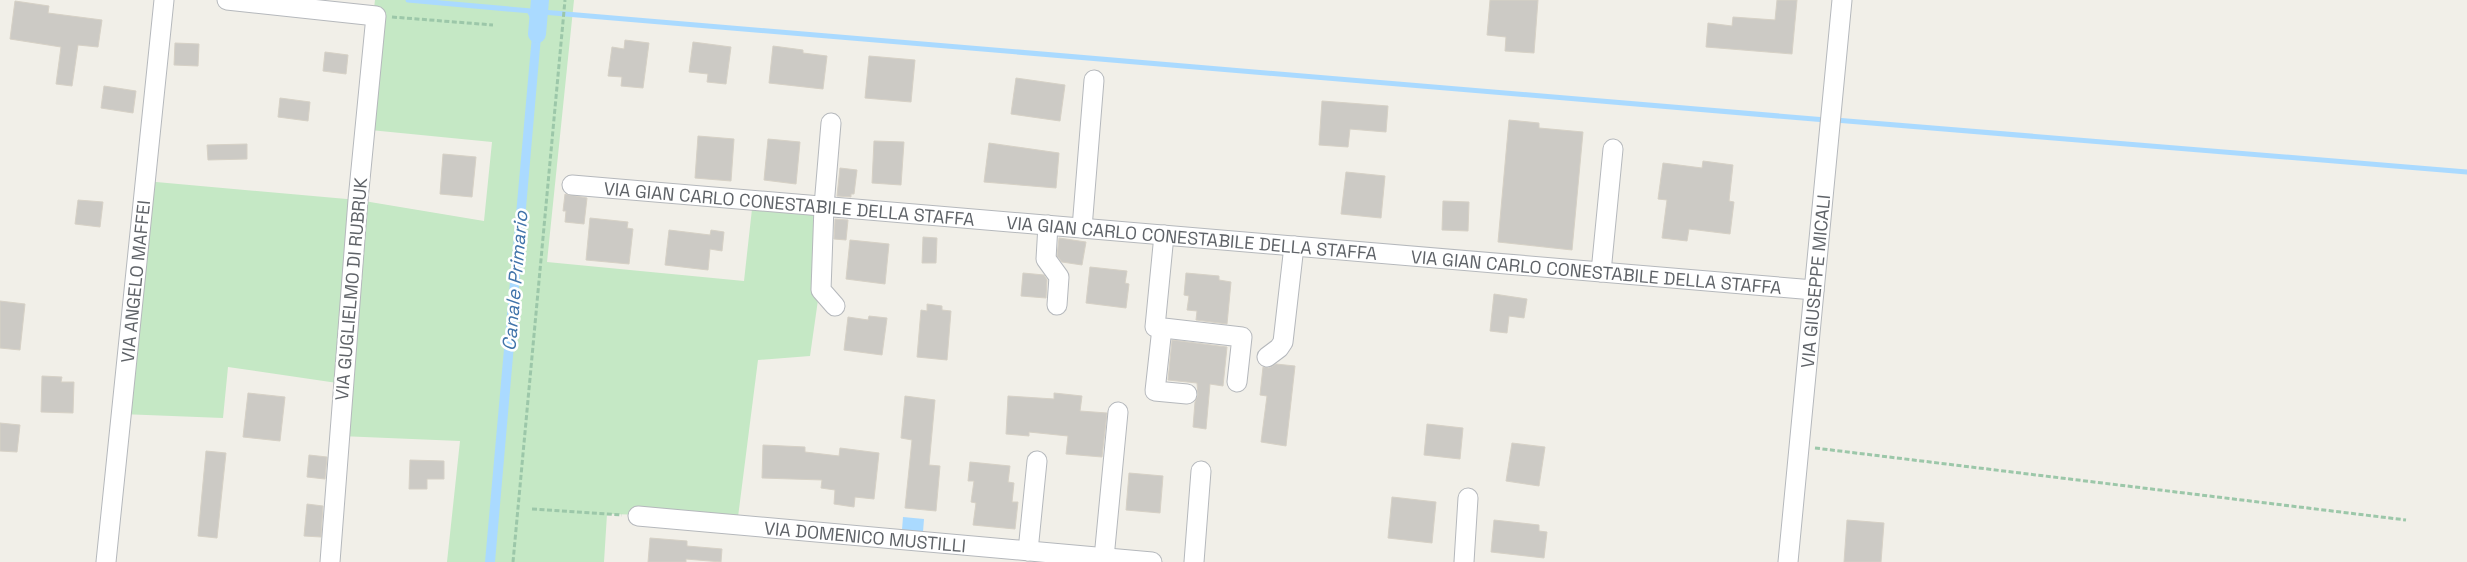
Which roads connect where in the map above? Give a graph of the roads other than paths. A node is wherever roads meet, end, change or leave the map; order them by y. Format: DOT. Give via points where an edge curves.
graph roads {
  1 [pos="164,0"];
  2 [pos="227,0"];
  3 [pos="1842,0"];
  4 [pos="1094,80"];
  5 [pos="831,124"];
  6 [pos="1613,149"];
  7 [pos="572,185"];
  8 [pos="824,206"];
  9 [pos="1048,225"];
  10 [pos="1082,228"];
  11 [pos="1164,235"];
  12 [pos="1294,246"];
  13 [pos="1601,272"];
  14 [pos="1814,290"];
  15 [pos="1057,305"];
  16 [pos="835,306"];
  17 [pos="1162,328"];
  18 [pos="1267,356"];
  19 [pos="1237,382"];
  20 [pos="1187,394"];
  21 [pos="1118,412"];
  22 [pos="1037,461"];
  23 [pos="1201,471"];
  24 [pos="1468,498"];
  25 [pos="638,516"];
  26 [pos="1028,550"];
  27 [pos="1104,558"];
  28 [pos="106,562"];
  29 [pos="330,562"];
  30 [pos="1152,562"];
  31 [pos="1194,562"];
  32 [pos="1464,562"];
  33 [pos="1788,562"];
  1 -- 28 [label="street, VIA ANGELO MAFFEI"];
  2 -- 29 [label="street, VIA GUGLIELMO DI RUBRUK" via="376,16"];
  3 -- 14 [label="street, VIA GIUSEPPE MICALI"];
  4 -- 10 [label="street"];
  5 -- 8 [label="street"];
  6 -- 13 [label="street"];
  7 -- 8 [label="street, VIA GIAN CARLO CONESTABILE DELLA STAFFA"];
  8 -- 9 [label="street, VIA GIAN CARLO CONESTABILE DELLA STAFFA"];
  8 -- 16 [label="street" via="821,290"];
  9 -- 10 [label="street, VIA GIAN CARLO CONESTABILE DELLA STAFFA"];
  9 -- 15 [label="street" via="1046,259 1059,277"];
  10 -- 11 [label="street, VIA GIAN CARLO CONESTABILE DELLA STAFFA"];
  11 -- 12 [label="street, VIA GIAN CARLO CONESTABILE DELLA STAFFA"];
  11 -- 17 [label="street" via="1155,327"];
  12 -- 13 [label="street, VIA GIAN CARLO CONESTABILE DELLA STAFFA"];
  12 -- 18 [label="street" via="1283,342"];
  13 -- 14 [label="street, VIA GIAN CARLO CONESTABILE DELLA STAFFA"];
  14 -- 33 [label="street, VIA GIUSEPPE MICALI"];
  17 -- 19 [label="street" via="1242,337"];
  17 -- 20 [label="street" via="1155,391"];
  21 -- 27 [label="street"];
  22 -- 26 [label="street"];
  23 -- 31 [label="street"];
  24 -- 32 [label="street"];
  25 -- 26 [label="street, VIA DOMENICO MUSTILLI"];
  26 -- 27 [label="street, VIA DOMENICO MUSTILLI"];
  27 -- 30 [label="street, VIA DOMENICO MUSTILLI"];
}
